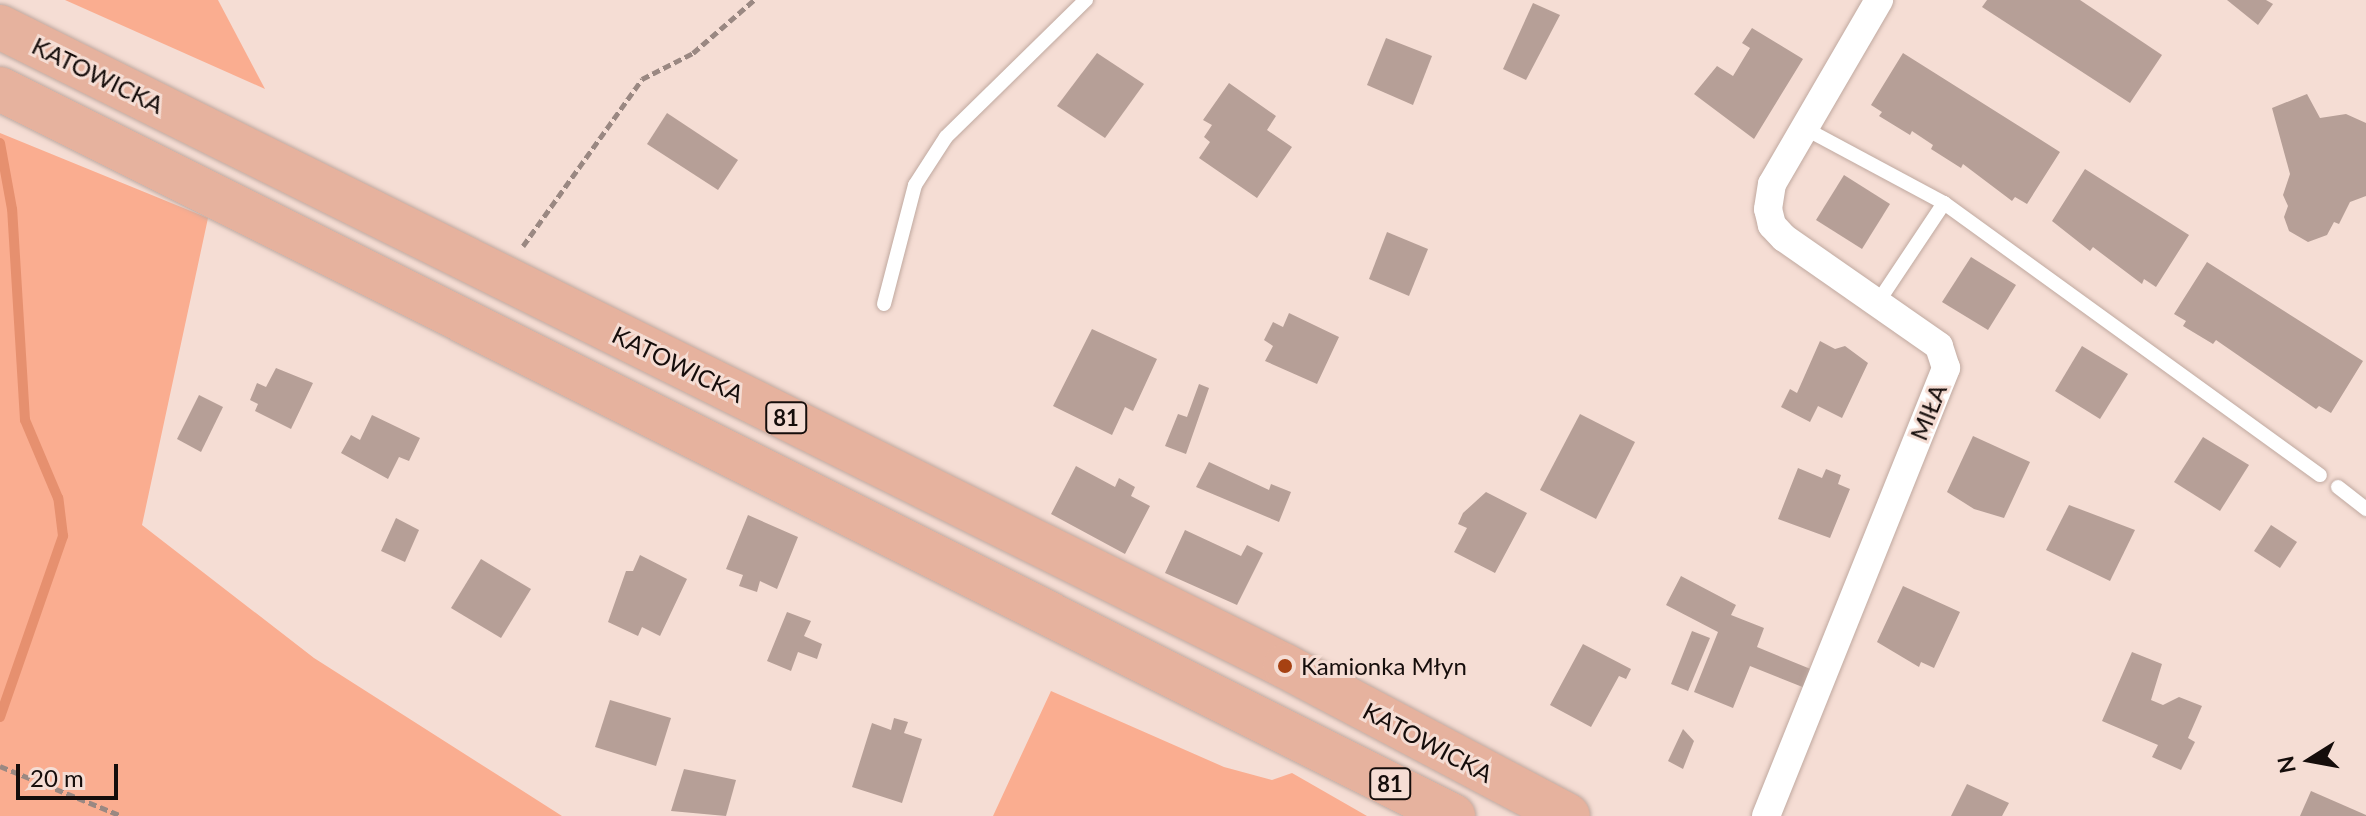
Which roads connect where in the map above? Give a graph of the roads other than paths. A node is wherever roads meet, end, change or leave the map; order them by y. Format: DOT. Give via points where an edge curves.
graph roads {
  1 [pos="1086,0"];
  2 [pos="1879,0"];
  3 [pos="0,27"];
  4 [pos="0,89"];
  5 [pos="1804,128"];
  6 [pos="1944,203"];
  7 [pos="1878,302"];
  8 [pos="884,304"];
  9 [pos="2320,475"];
  10 [pos="2338,487"];
  11 [pos="2366,509"];
  12 [pos="1453,816"];
  13 [pos="1568,816"];
  14 [pos="1766,816"];
  1 -- 8 [label="lane" via="946,137 915,185"];
  2 -- 5 [label="street, MIŁA"];
  3 -- 13 [label="main road, KATOWICKA / 81" via="1271,659"];
  4 -- 12 [label="main road, 81"];
  5 -- 6 [label="lane"];
  5 -- 7 [label="street, MIŁA" via="1772,184 1772,225"];
  6 -- 7 [label="lane"];
  6 -- 9 [label="lane"];
  7 -- 14 [label="street, MIŁA" via="1939,346 1946,368"];
  10 -- 11 [label="lane"];
}
